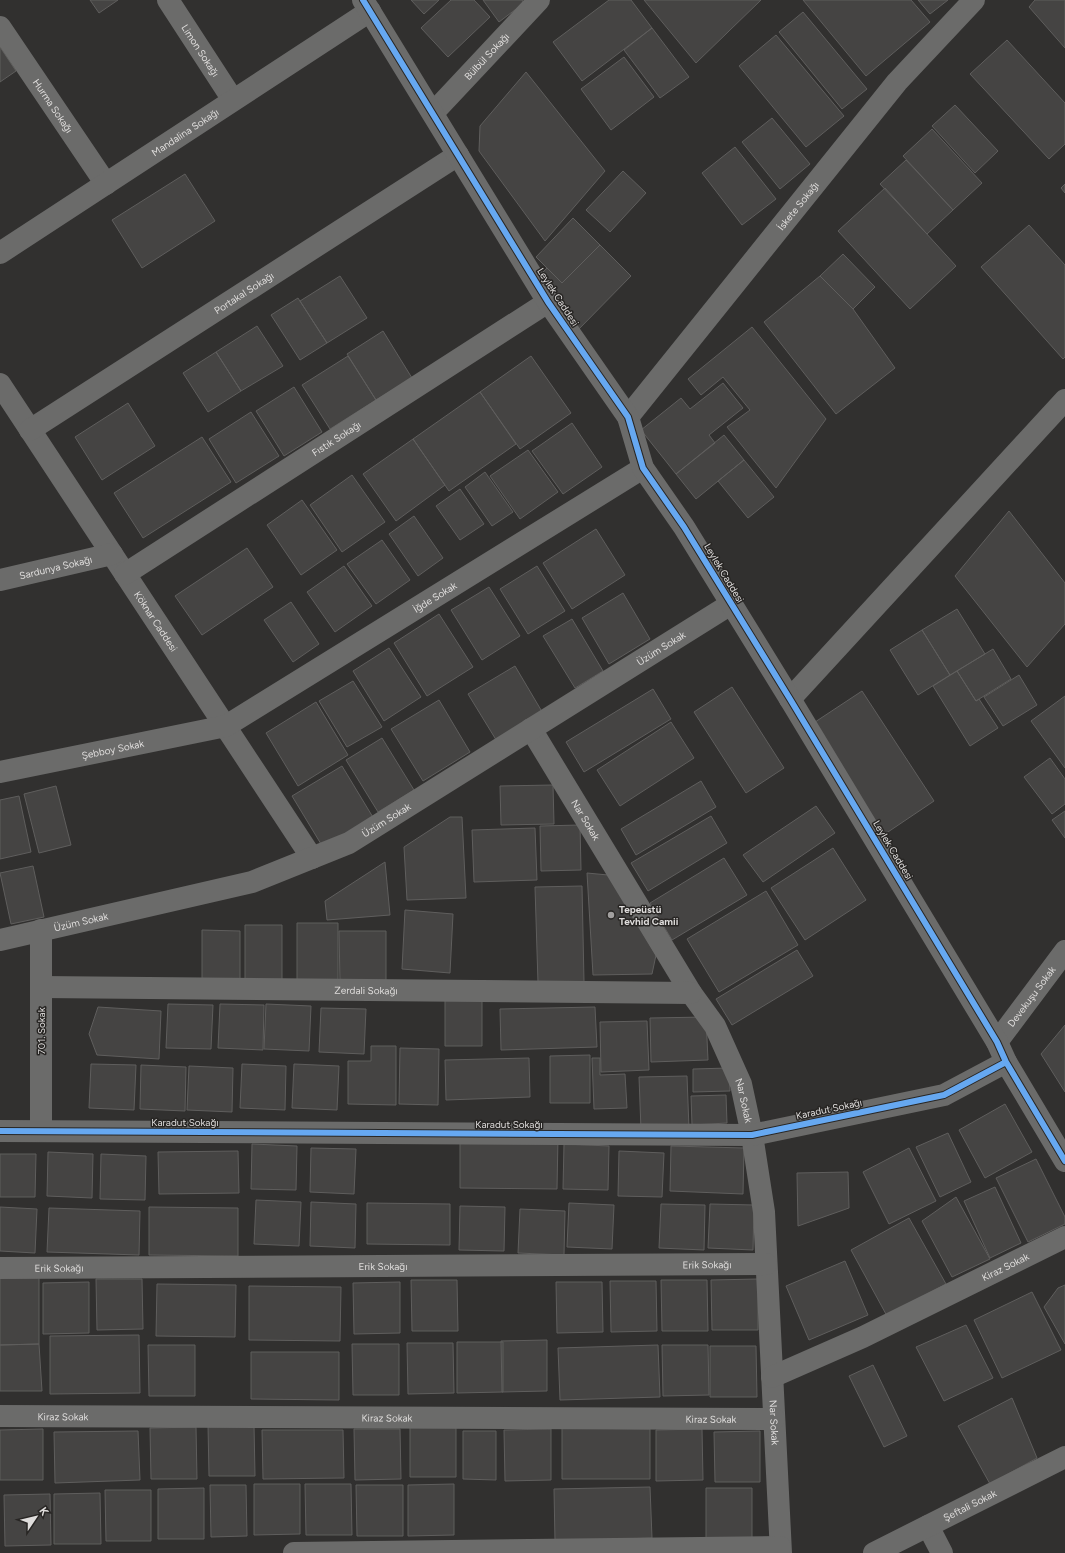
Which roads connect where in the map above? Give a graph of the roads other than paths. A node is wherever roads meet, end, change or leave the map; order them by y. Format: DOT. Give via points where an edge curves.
graph roads {
  1 [pos="168,0"];
  2 [pos="539,0"];
  3 [pos="974,0"];
  4 [pos="367,5"];
  5 [pos="0,27"];
  6 [pos="233,100"];
  7 [pos="433,113"];
  8 [pos="458,155"];
  9 [pos="106,184"];
  10 [pos="0,254"];
  11 [pos="548,302"];
  12 [pos="4,396"];
  13 [pos="1065,400"];
  14 [pos="628,417"];
  15 [pos="30,430"];
  16 [pos="643,468"];
  17 [pos="112,554"];
  18 [pos="125,574"];
  19 [pos="0,580"];
  20 [pos="731,604"];
  21 [pos="790,699"];
  22 [pos="226,726"];
  23 [pos="531,729"];
  24 [pos="0,772"];
  25 [pos="312,858"];
  26 [pos="41,930"];
  27 [pos="0,940"];
  28 [pos="1065,951"];
  29 [pos="41,987"];
  30 [pos="691,994"];
  31 [pos="997,1042"];
  32 [pos="1006,1062"];
  33 [pos="0,1131"];
  34 [pos="41,1131"];
  35 [pos="752,1135"];
  36 [pos="1065,1161"];
  37 [pos="1065,1237"];
  38 [pos="766,1264"];
  39 [pos="0,1268"];
  40 [pos="772,1377"];
  41 [pos="0,1416"];
  42 [pos="774,1419"];
  43 [pos="1065,1457"];
  44 [pos="928,1526"];
  45 [pos="780,1550"];
  46 [pos="294,1553"];
  47 [pos="874,1553"];
  48 [pos="942,1553"];
  1 -- 6 [label="street, Limon Sokağı"];
  2 -- 7 [label="street, Bülbül Sokağı"];
  3 -- 14 [label="street, İskete Sokağı" via="897,82"];
  4 -- 6 [label="street, Mandalina Sokağı"];
  4 -- 7 [label="street, Leylek Caddesi"];
  5 -- 9 [label="street, Hurma Sokağı"];
  6 -- 9 [label="street, Mandalina Sokağı"];
  7 -- 8 [label="street, Leylek Caddesi"];
  8 -- 11 [label="street, Leylek Caddesi"];
  8 -- 15 [label="street, Portakal Sokağı"];
  9 -- 10 [label="street, Mandalina Sokağı"];
  11 -- 14 [label="street, Leylek Caddesi"];
  11 -- 18 [label="street, Fıstık Sokağı"];
  12 -- 15 [label="street, Köknar Caddesi"];
  13 -- 21 [label="street"];
  14 -- 16 [label="street, Leylek Caddesi"];
  15 -- 17 [label="street, Köknar Caddesi"];
  16 -- 20 [label="street, Leylek Caddesi" via="684,527"];
  16 -- 22 [label="street, İğde Sokak"];
  17 -- 18 [label="street, Köknar Caddesi"];
  17 -- 19 [label="street, Sardunya Sokağı"];
  18 -- 22 [label="street, Köknar Caddesi"];
  20 -- 21 [label="street, Leylek Caddesi"];
  20 -- 23 [label="street, Üzüm Sokak"];
  21 -- 31 [label="street, Leylek Caddesi"];
  22 -- 24 [label="street, Şebboy Sokak"];
  22 -- 25 [label="street, Köknar Caddesi"];
  23 -- 25 [label="street, Üzüm Sokak" via="349,843"];
  23 -- 30 [label="street, Nar Sokak"];
  25 -- 26 [label="street, Üzüm Sokak" via="252,882"];
  26 -- 27 [label="street, Üzüm Sokak"];
  26 -- 29 [label="street, 701. Sokak"];
  28 -- 31 [label="street, Devekuşu Sokak"];
  29 -- 30 [label="street, Zerdali Sokağı"];
  29 -- 34 [label="street, 701. Sokak"];
  30 -- 35 [label="street, Nar Sokak" via="715,1026 741,1084"];
  31 -- 32 [label="street, Leylek Caddesi"];
  32 -- 35 [label="street, Karadut Sokağı" via="944,1095"];
  32 -- 36 [label="street, Leylek Caddesi"];
  33 -- 34 [label="street, Karadut Sokağı"];
  34 -- 35 [label="street, Karadut Sokağı"];
  35 -- 38 [label="street, Nar Sokak" via="764,1212"];
  37 -- 40 [label="street, Kiraz Sokak" via="863,1337"];
  38 -- 39 [label="street, Erik Sokağı"];
  38 -- 40 [label="street, Nar Sokak"];
  40 -- 42 [label="street, Nar Sokak"];
  41 -- 42 [label="street, Kiraz Sokak"];
  42 -- 45 [label="street, Nar Sokak"];
  43 -- 44 [label="street, Şeftali Sokak"];
  44 -- 47 [label="street, Şeftali Sokak"];
  44 -- 48 [label="street"];
  45 -- 46 [label="street"];
}
